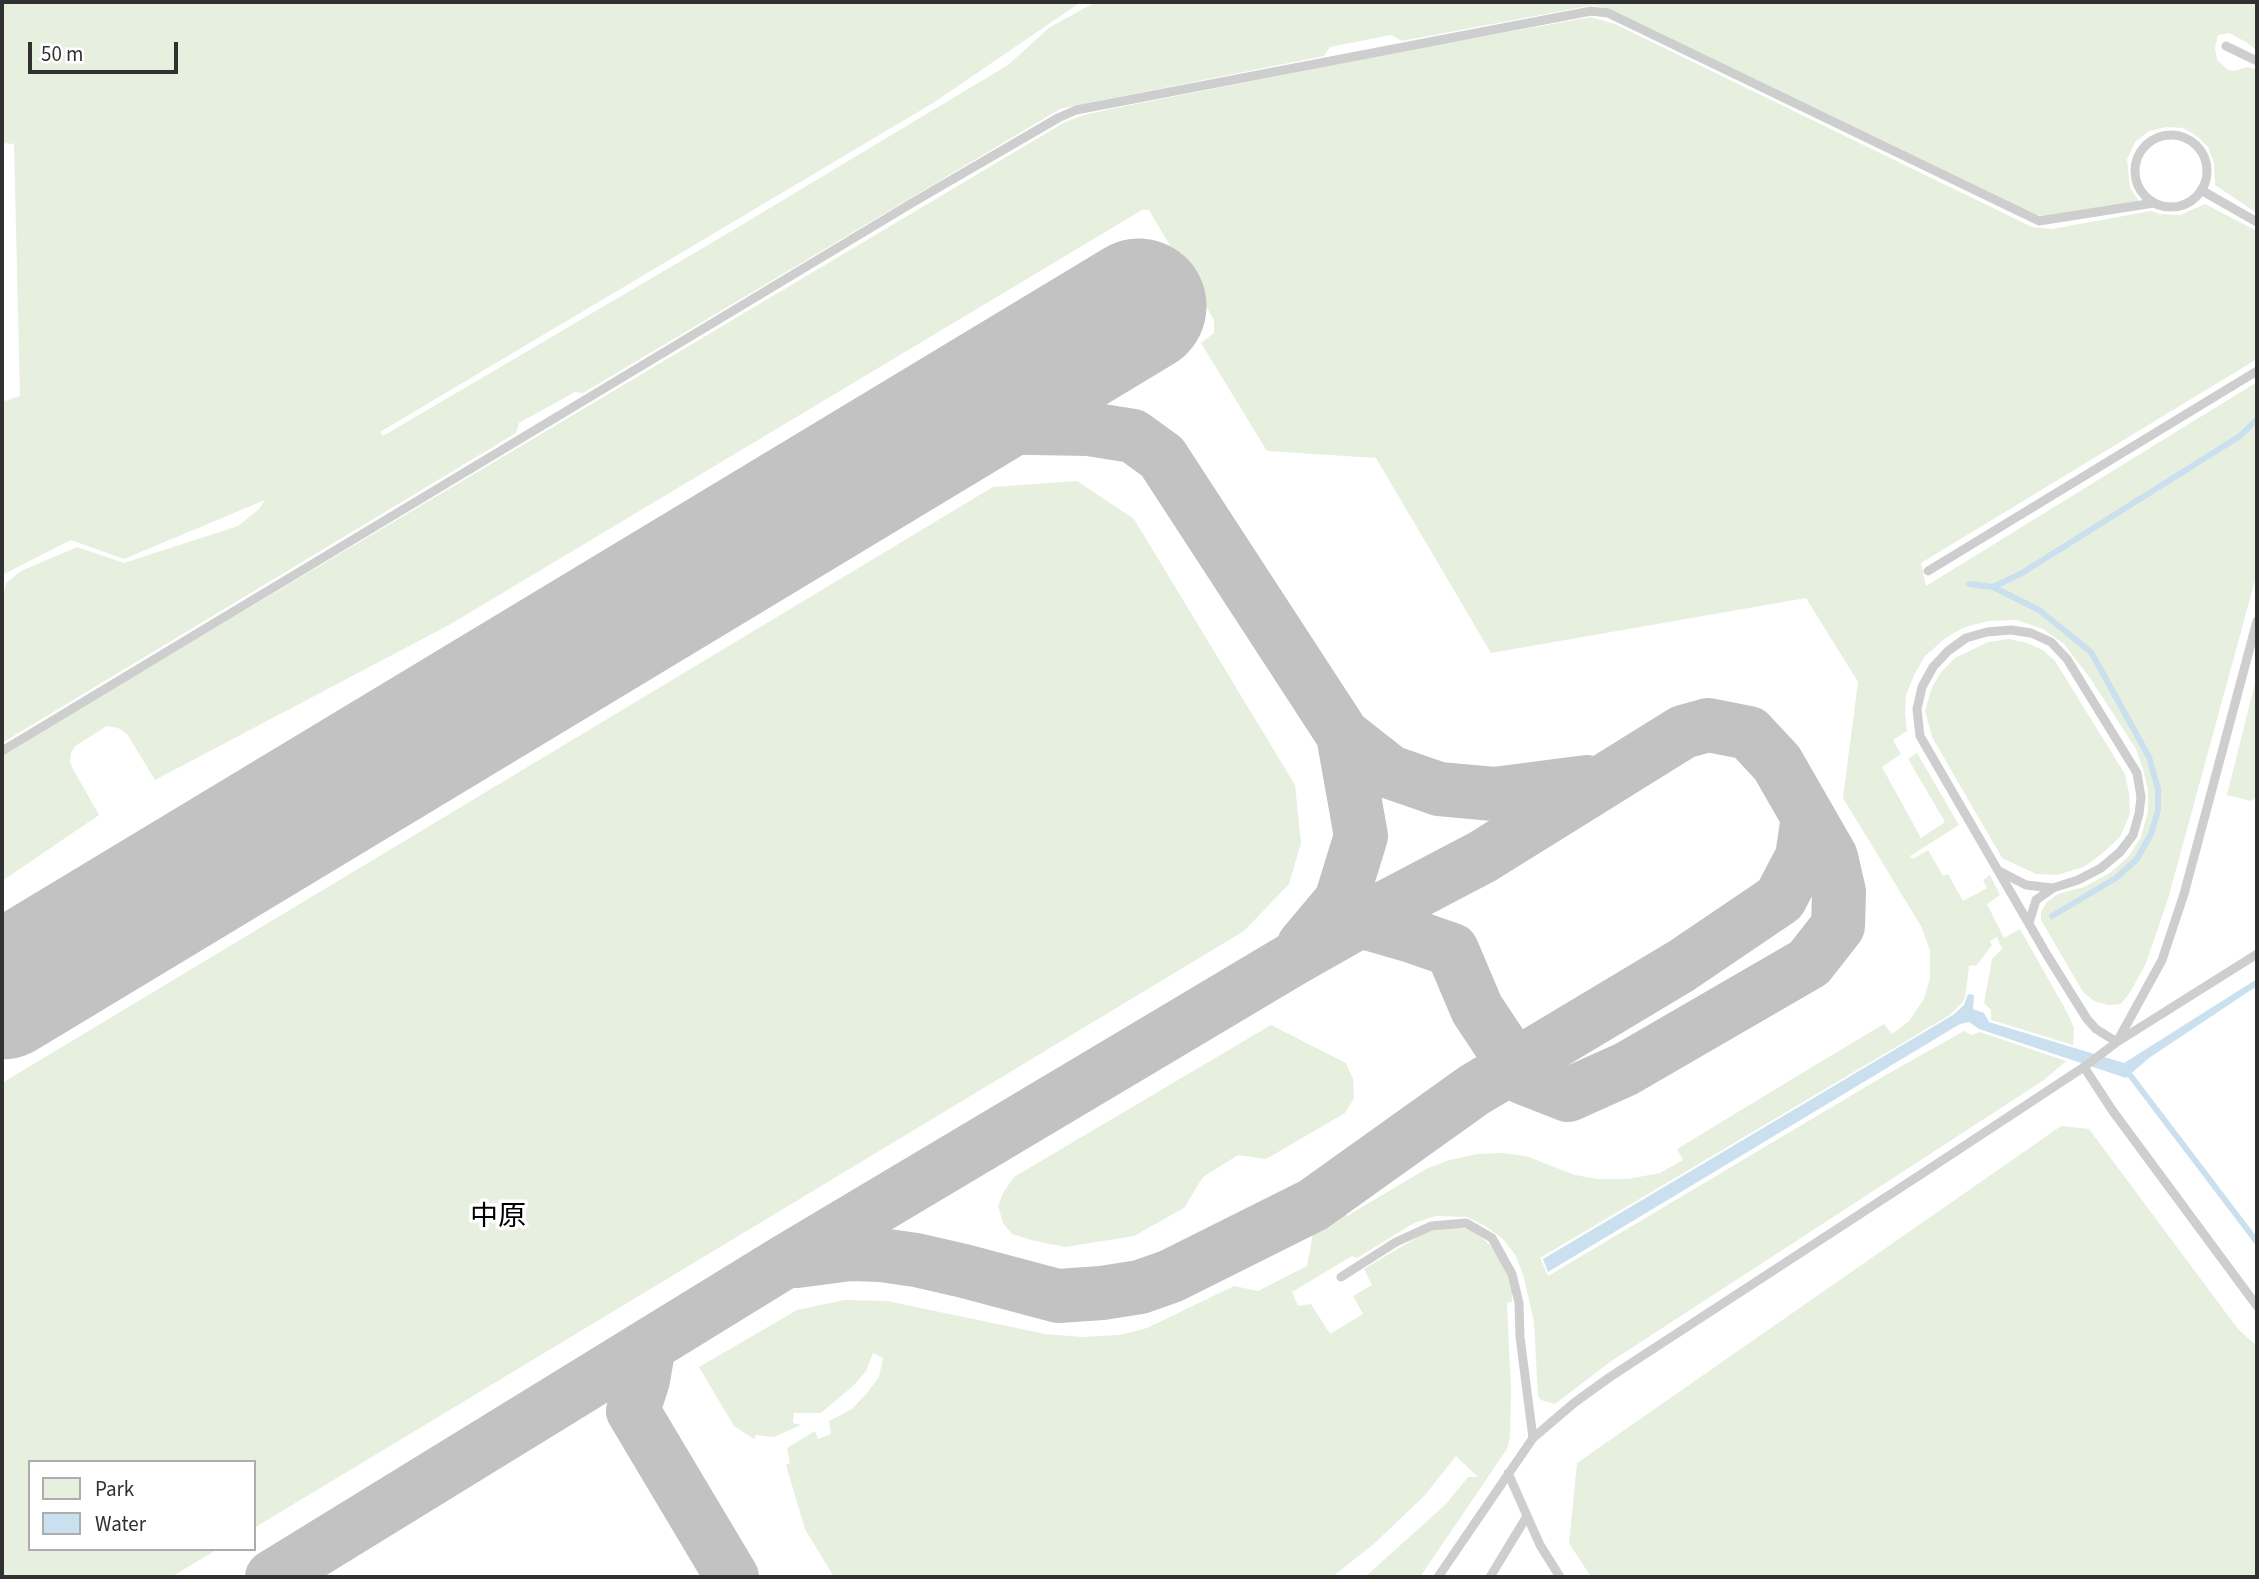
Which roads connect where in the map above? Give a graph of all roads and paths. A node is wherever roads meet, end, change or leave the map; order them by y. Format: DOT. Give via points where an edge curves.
graph roads {
  1 [pos="2226,46"];
  2 [pos="2257,61"];
  3 [pos="2201,190"];
  4 [pos="2154,203"];
  5 [pos="2257,222"];
  6 [pos="2257,371"];
  7 [pos="1928,571"];
  8 [pos="2257,621"];
  9 [pos="2,751"];
  10 [pos="1999,871"];
  11 [pos="2053,888"];
  12 [pos="2029,923"];
  13 [pos="2257,954"];
  14 [pos="2117,1042"];
  15 [pos="2084,1067"];
  16 [pos="1341,1277"];
  17 [pos="2257,1307"];
  18 [pos="1532,1438"];
  19 [pos="1508,1473"];
  20 [pos="1527,1516"];
  21 [pos="1438,1577"];
  22 [pos="1490,1577"];
  23 [pos="1560,1577"];
  1 -- 2 [label="lane"];
  3 -- 4 [label="lane" via="2176,207"];
  3 -- 4 [label="lane" via="2207,173 2200,150 2180,136 2156,138 2135,164 2138,187"];
  3 -- 5 [label="lane"];
  4 -- 9 [label="lane" via="2039,220 1608,13 1591,10 1076,110 917,200"];
  6 -- 7 [label="lane"];
  8 -- 14 [label="lane" via="2184,894 2162,960"];
  10 -- 11 [label="lane" via="2026,885"];
  10 -- 11 [label="lane" via="1920,736 1917,709 1922,687 1948,650 1966,638 2011,629 2051,642 2067,659 2137,773 2141,797 2133,835 2120,852 2101,869"];
  10 -- 12 [label="lane"];
  11 -- 12 [label="lane" via="2036,900"];
  12 -- 14 [label="lane" via="2087,1019"];
  13 -- 14 [label="lane"];
  14 -- 15 [label="lane"];
  15 -- 17 [label="lane"];
  15 -- 18 [label="lane" via="1609,1377"];
  16 -- 18 [label="lane" via="1431,1226 1466,1223 1492,1238 1513,1274 1517,1293"];
  18 -- 19 [label="lane"];
  19 -- 20 [label="lane"];
  19 -- 21 [label="lane"];
  20 -- 22 [label="lane"];
  20 -- 23 [label="lane"];
}
